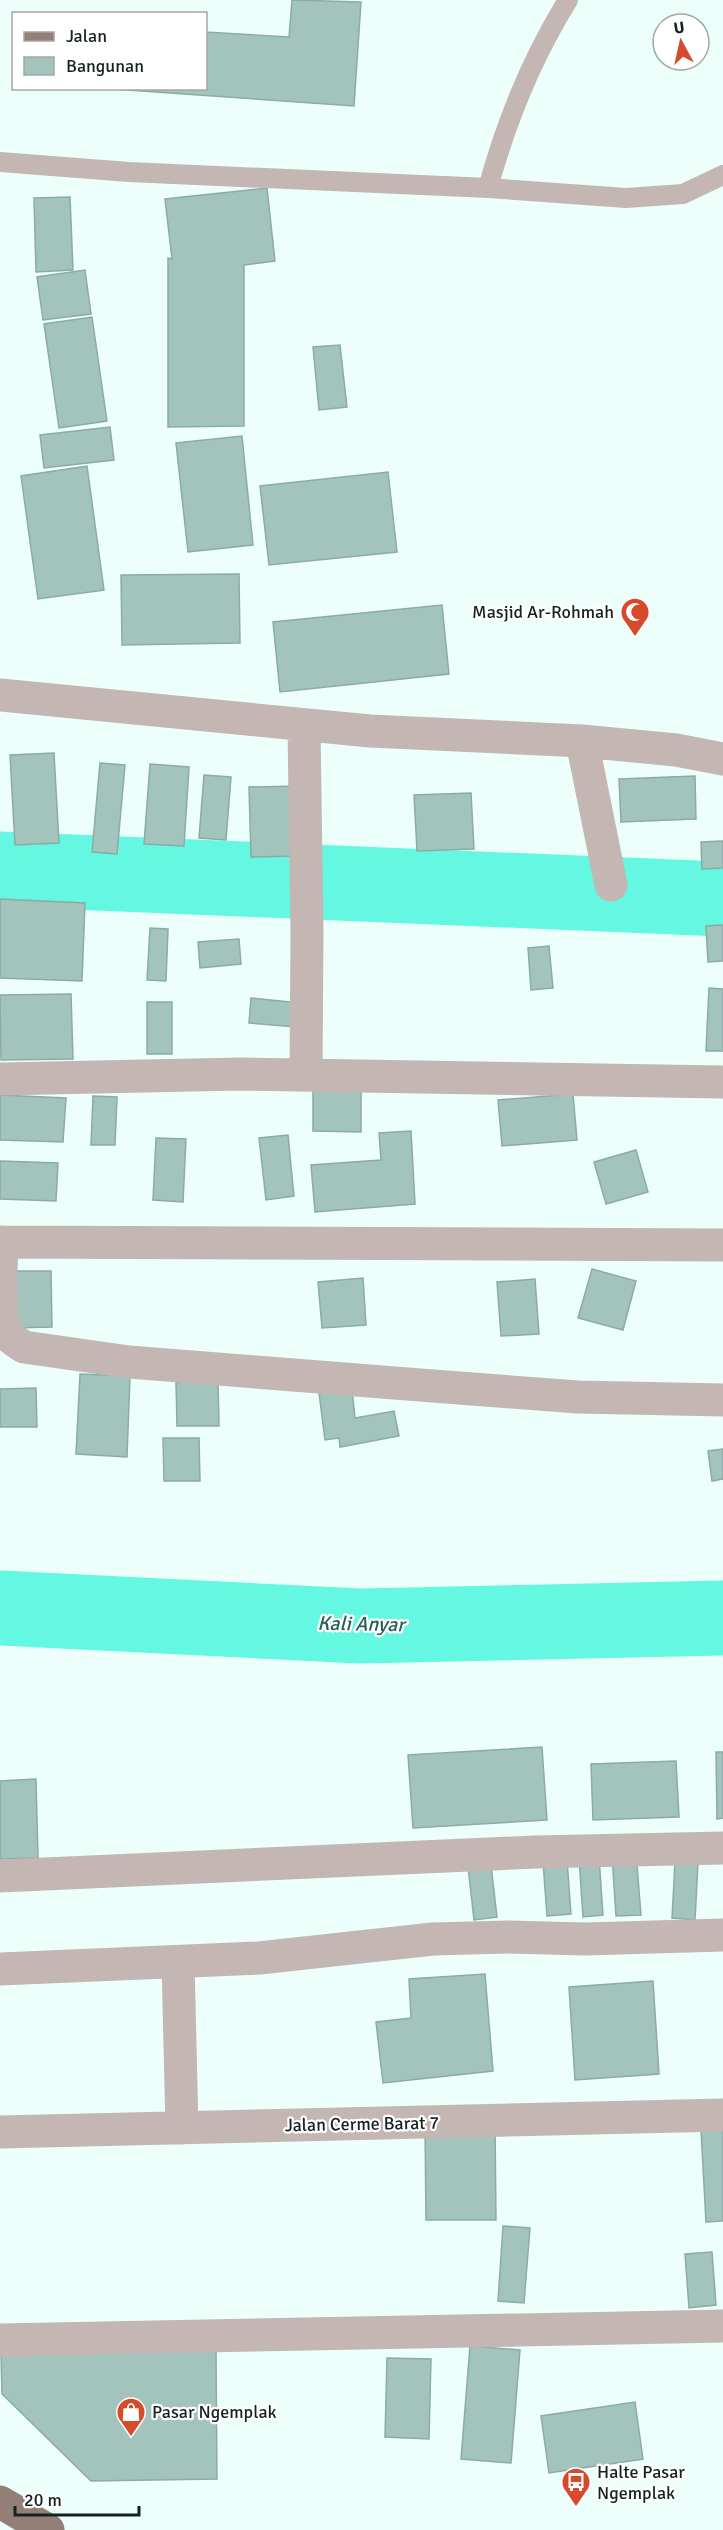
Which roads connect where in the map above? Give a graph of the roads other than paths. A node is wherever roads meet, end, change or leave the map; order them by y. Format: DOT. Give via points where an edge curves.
graph roads {
  1 [pos="568,0"];
  2 [pos="0,162"];
  3 [pos="723,175"];
  4 [pos="488,188"];
  5 [pos="0,695"];
  6 [pos="304,726"];
  7 [pos="582,741"];
  8 [pos="723,759"];
  9 [pos="611,885"];
  10 [pos="306,1075"];
  11 [pos="0,1079"];
  12 [pos="723,1082"];
  13 [pos="1,1242"];
  14 [pos="723,1245"];
  15 [pos="723,1400"];
  16 [pos="723,1848"];
  17 [pos="0,1876"];
  18 [pos="723,1935"];
  19 [pos="178,1962"];
  20 [pos="0,1969"];
  21 [pos="723,2115"];
  22 [pos="182,2128"];
  23 [pos="0,2132"];
  24 [pos="723,2326"];
  25 [pos="0,2340"];
  26 [pos="0,2502"];
  27 [pos="48,2530"];
  1 -- 4 [label="lane" via="533,63 501,140"];
  2 -- 4 [label="lane" via="219,177"];
  3 -- 4 [label="lane" via="682,194 626,198"];
  5 -- 6 [label="street"];
  6 -- 7 [label="street"];
  6 -- 10 [label="street"];
  7 -- 8 [label="street"];
  7 -- 9 [label="street"];
  10 -- 11 [label="street"];
  10 -- 12 [label="street"];
  13 -- 14 [label="street"];
  13 -- 15 [label="street" via="3,1327 12,1340 24,1347 129,1362 432,1386"];
  16 -- 17 [label="street" via="523,1852"];
  18 -- 19 [label="street" via="433,1940"];
  19 -- 20 [label="street"];
  19 -- 22 [label="street"];
  21 -- 22 [label="street, Jalan Cerme Barat 7"];
  22 -- 23 [label="street, Jalan Cerme Barat 7"];
  24 -- 25 [label="street"];
  26 -- 27 [label="main road"];
}
